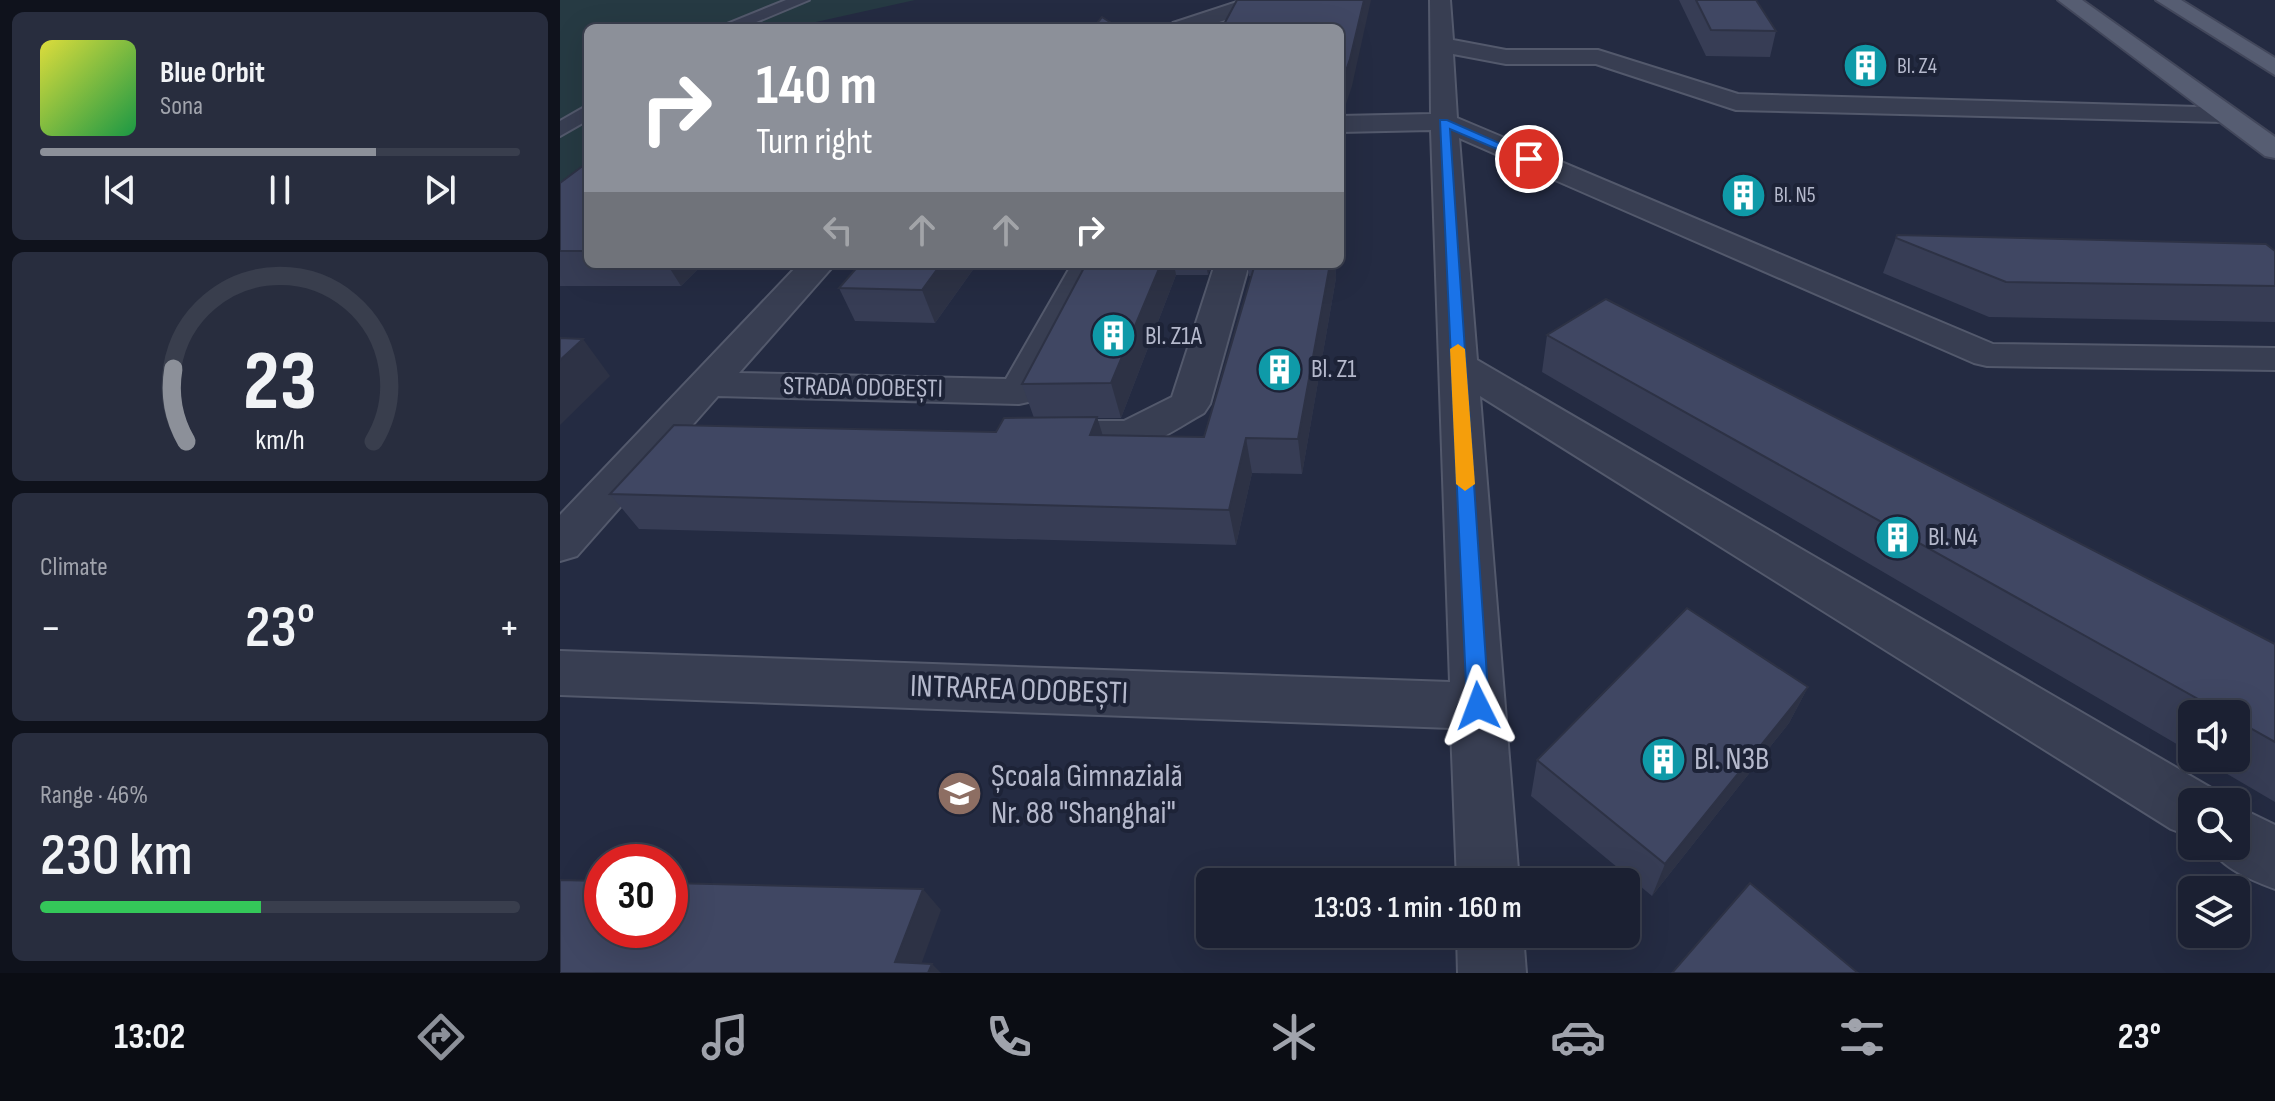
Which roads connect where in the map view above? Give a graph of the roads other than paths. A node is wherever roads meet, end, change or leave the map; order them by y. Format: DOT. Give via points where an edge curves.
graph roads {
  1 [pos="801,0"];
  2 [pos="1264,0"];
  3 [pos="1440,0"];
  4 [pos="2068,0"];
  5 [pos="2166,0"];
  6 [pos="737,24"];
  7 [pos="1193,24"];
  8 [pos="1441,45"];
  9 [pos="2275,68"];
  10 [pos="584,114"];
  11 [pos="2224,114"];
  12 [pos="1444,122"];
  13 [pos="1344,124"];
  14 [pos="560,130"];
  15 [pos="2275,150"];
  16 [pos="814,268"];
  17 [pos="1087,268"];
  18 [pos="1231,268"];
  19 [pos="2275,359"];
  20 [pos="1459,366"];
  21 [pos="707,384"];
  22 [pos="1019,392"];
  23 [pos="560,544"];
  24 [pos="560,673"];
  25 [pos="1478,706"];
  26 [pos="2178,801"];
  27 [pos="2250,844"];
  28 [pos="2275,859"];
  29 [pos="1487,868"];
  30 [pos="1491,948"];
  31 [pos="1492,973"];
  1 -- 6 [label="street"];
  2 -- 7 [label="street"];
  3 -- 8 [label="street"];
  4 -- 11 [label="main road"];
  5 -- 9 [label="main road"];
  8 -- 11 [label="street" via="1506,57 1598,57 1736,102"];
  8 -- 12 [label="street"];
  10 -- 14 [label="street"];
  11 -- 15 [label="main road"];
  12 -- 13 [label="street"];
  12 -- 19 [label="street" via="1987,355"];
  12 -- 20 [label="street"];
  16 -- 21 [label="street"];
  17 -- 22 [label="street"];
  18 -- 22 [label="street" via="1190,404 1131,435 1019,433 1004,423"];
  20 -- 25 [label="street"];
  20 -- 26 [label="street"];
  21 -- 22 [label="street, STRADA ODOBEȘTI"];
  21 -- 23 [label="street"];
  24 -- 25 [label="street, INTRAREA ODOBEȘTI"];
  25 -- 29 [label="street"];
  27 -- 28 [label="street"];
  30 -- 31 [label="street"];
}
